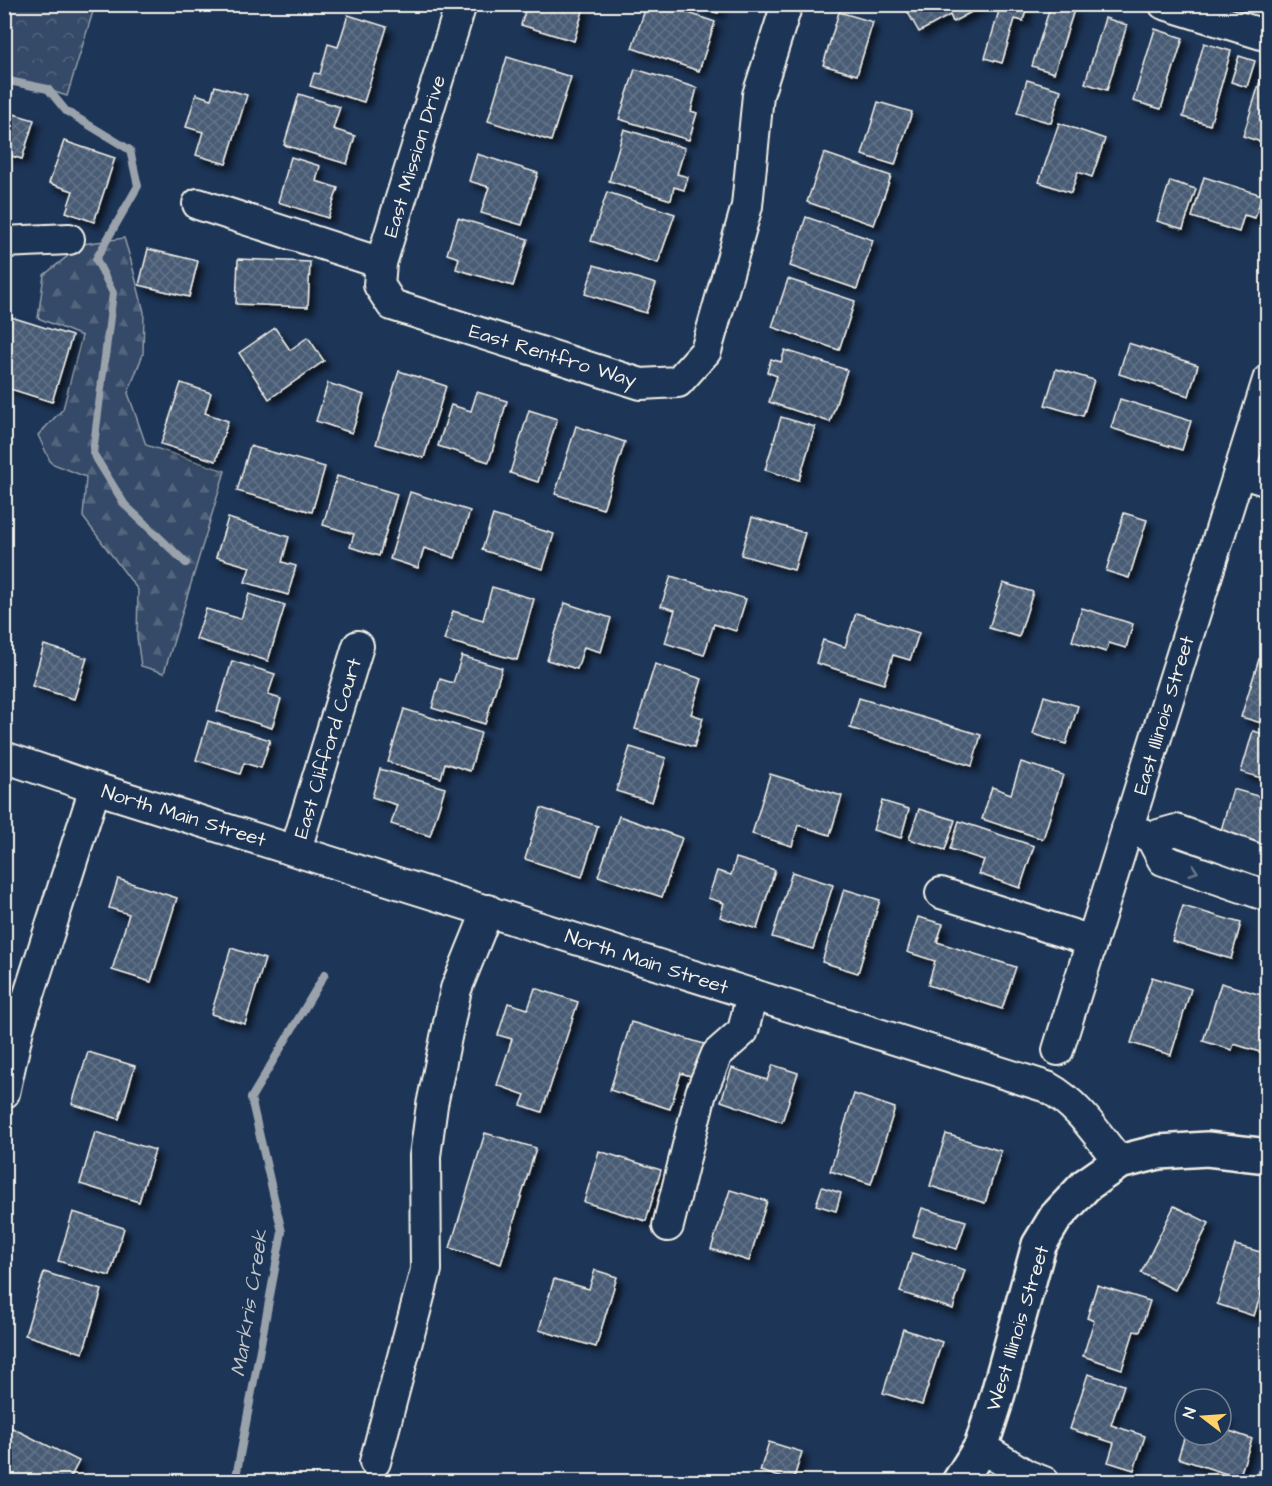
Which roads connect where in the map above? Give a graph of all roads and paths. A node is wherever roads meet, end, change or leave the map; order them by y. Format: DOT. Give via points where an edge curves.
graph roads {
  1 [pos="461,4"];
  2 [pos="787,4"];
  3 [pos="1164,4"];
  4 [pos="1268,36"];
  5 [pos="198,204"];
  6 [pos="69,239"];
  7 [pos="4,242"];
  8 [pos="381,263"];
  9 [pos="392,305"];
  10 [pos="1268,380"];
  11 [pos="1239,472"];
  12 [pos="1268,481"];
  13 [pos="358,646"];
  14 [pos="4,757"];
  15 [pos="95,788"];
  16 [pos="1139,833"];
  17 [pos="296,849"];
  18 [pos="1268,863"];
  19 [pos="941,892"];
  20 [pos="1268,896"];
  21 [pos="488,910"];
  22 [pos="1092,941"];
  23 [pos="752,994"];
  24 [pos="1058,1050"];
  25 [pos="4,1093"];
  26 [pos="1268,1156"];
  27 [pos="1119,1162"];
  28 [pos="668,1226"];
  29 [pos="981,1447"];
  30 [pos="375,1462"];
  31 [pos="958,1482"];
  32 [pos="1044,1482"];
  1 -- 8 [label="street, East Mission Drive"];
  2 -- 9 [label="street, East Rentfro Way" via="758,95 747,206 706,351 678,382 641,384"];
  3 -- 4 [label="street"];
  5 -- 8 [label="street"];
  6 -- 7 [label="street"];
  8 -- 9 [label="street, East Mission Drive" via="379,285"];
  10 -- 11 [label="street, East Illinois Street"];
  11 -- 12 [label="street"];
  11 -- 16 [label="street, East Illinois Street"];
  13 -- 17 [label="street, East Clifford Court"];
  14 -- 15 [label="street, North Main Street"];
  15 -- 17 [label="street, North Main Street"];
  15 -- 25 [label="street" via="18,1029"];
  16 -- 18 [label="street" via="1176,830"];
  16 -- 20 [label="street, one-way" via="1163,860"];
  16 -- 22 [label="street, East Illinois Street"];
  17 -- 21 [label="street, North Main Street"];
  19 -- 22 [label="street"];
  21 -- 23 [label="street, North Main Street"];
  21 -- 30 [label="street" via="456,989 432,1105 425,1156 426,1270"];
  22 -- 24 [label="street, East Illinois Street"];
  23 -- 27 [label="street, North Main Street" via="1047,1087 1077,1109"];
  23 -- 28 [label="street" via="743,1031 717,1054 701,1093"];
  26 -- 27 [label="main road" via="1207,1149 1159,1152"];
  27 -- 29 [label="main road, West Illinois Street" via="1086,1185 1056,1217 1039,1245"];
  29 -- 31 [label="main road, West Illinois Street"];
  29 -- 32 [label="street"];
}
